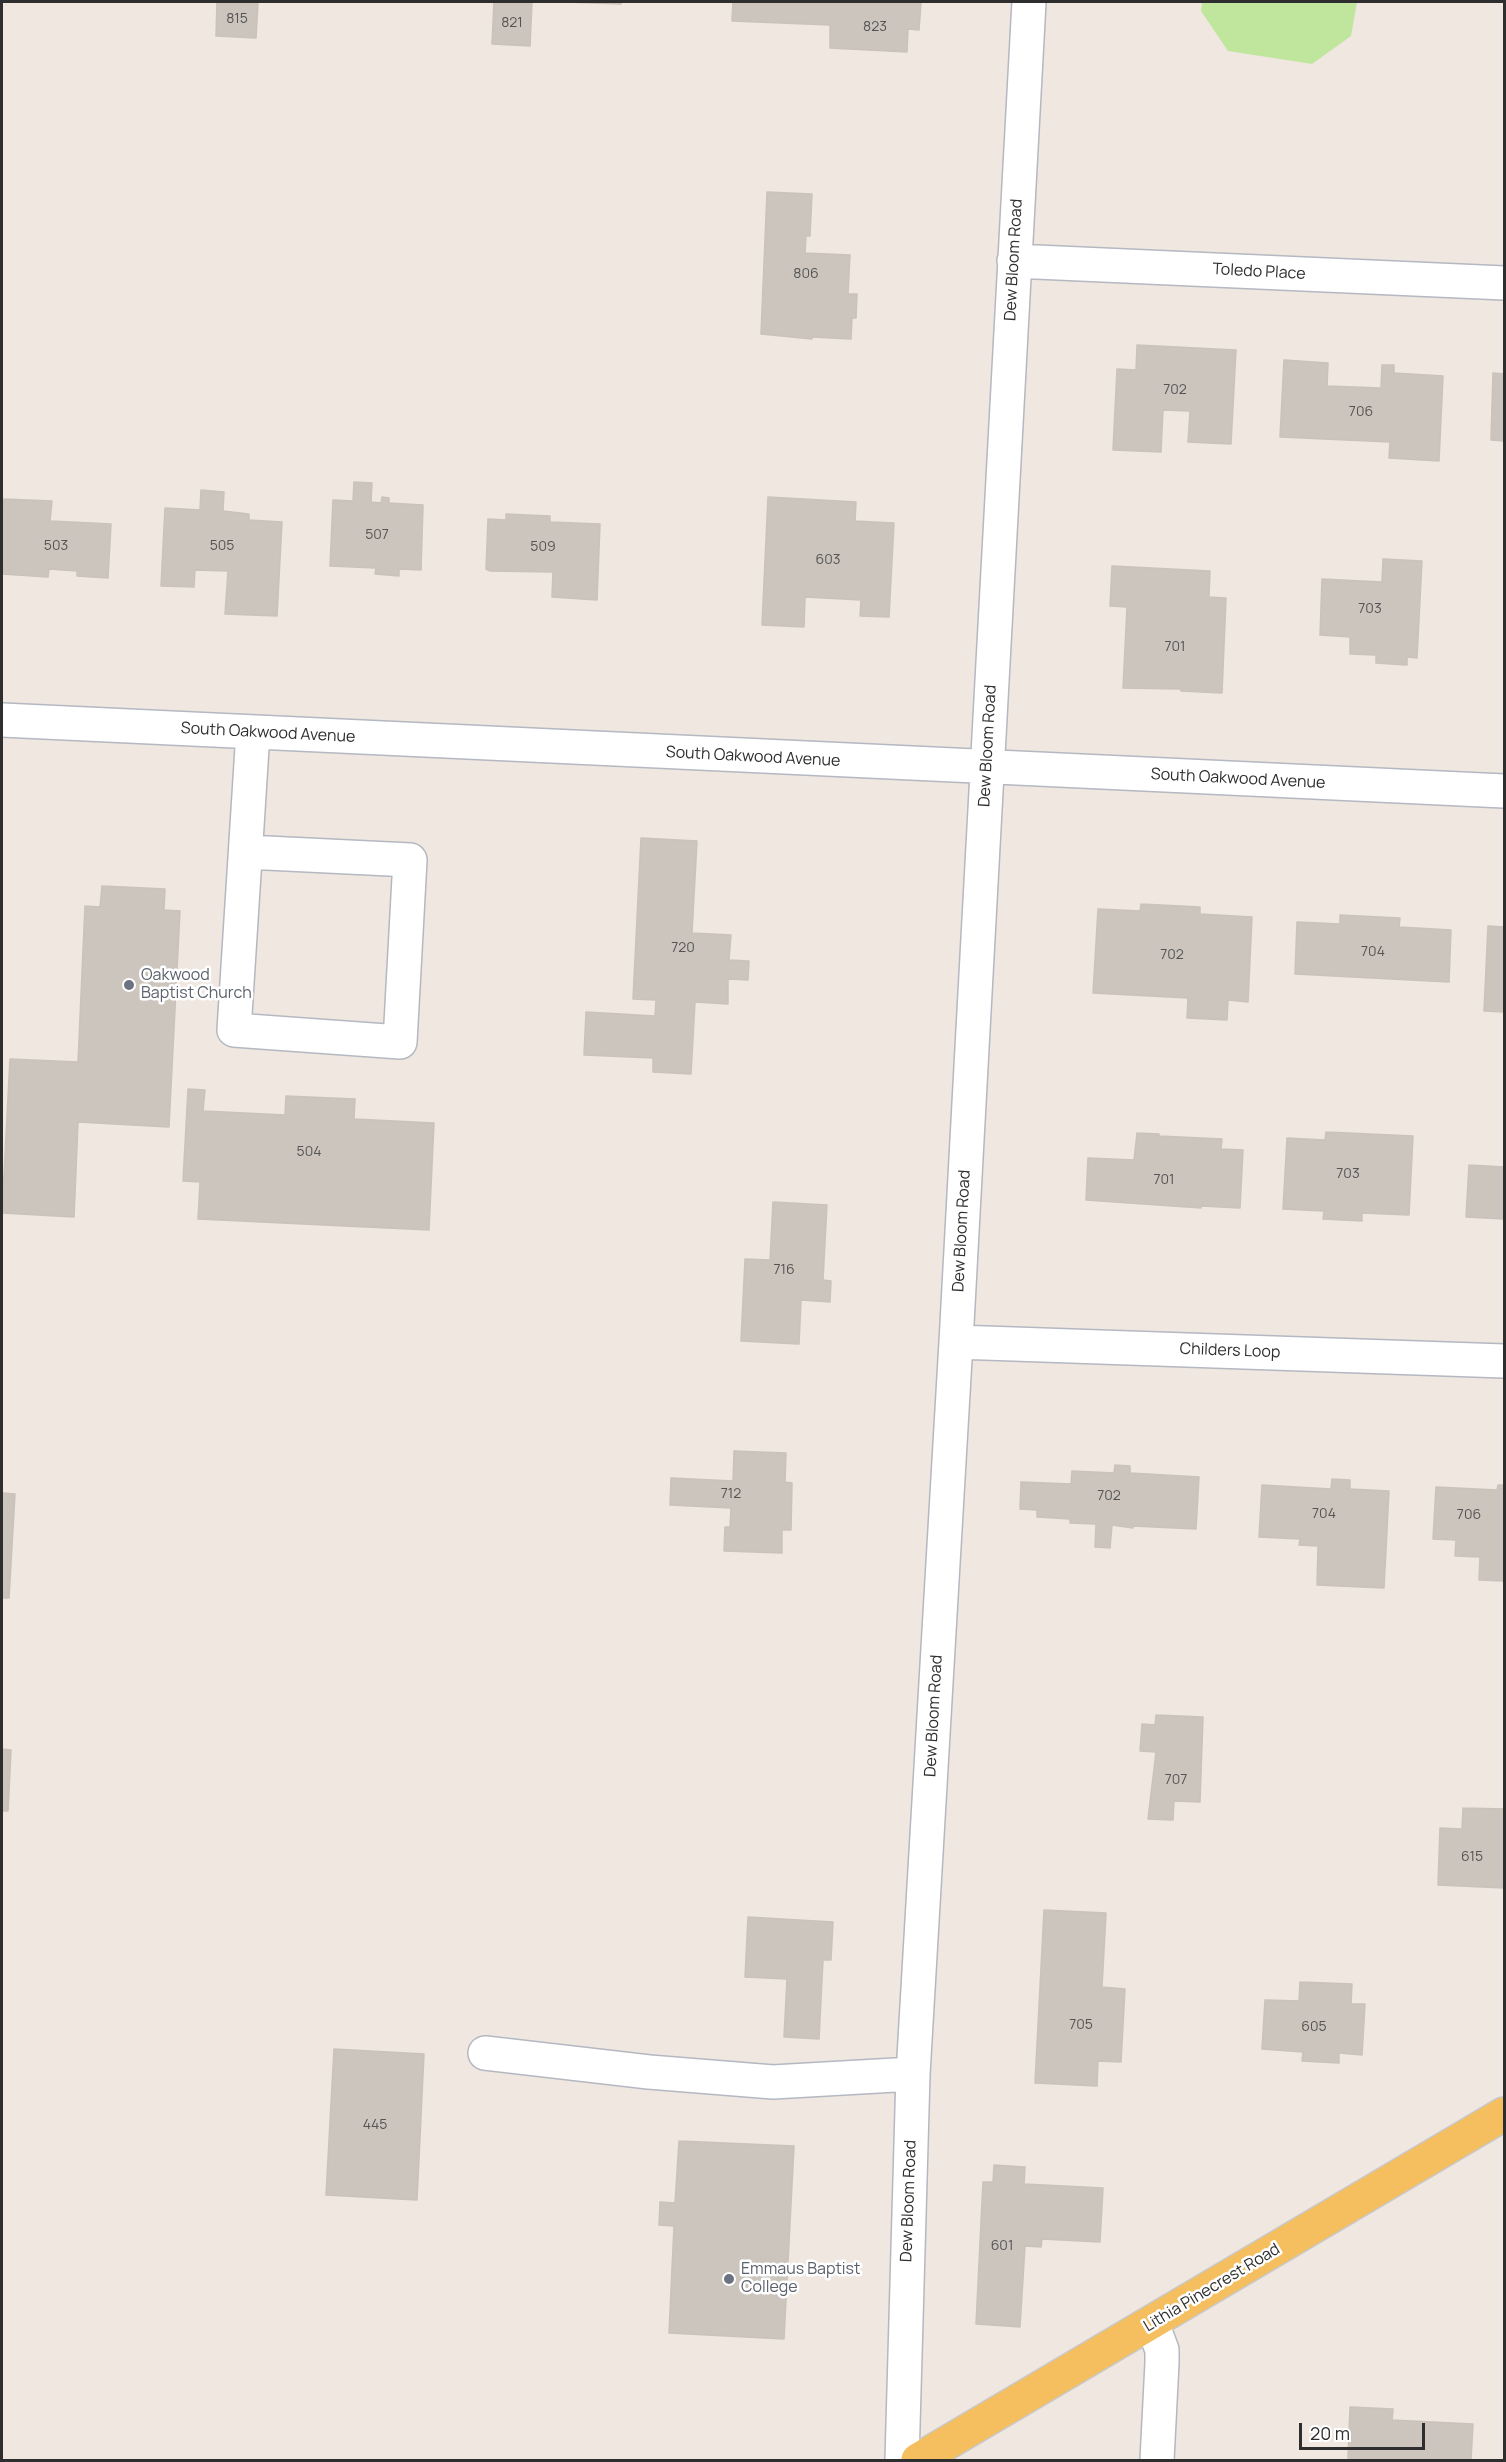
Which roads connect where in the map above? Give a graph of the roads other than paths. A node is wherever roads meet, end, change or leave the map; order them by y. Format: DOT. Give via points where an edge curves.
graph roads {
  1 [pos="1029,2"];
  2 [pos="1014,261"];
  3 [pos="1504,284"];
  4 [pos="2,720"];
  5 [pos="253,732"];
  6 [pos="986,768"];
  7 [pos="1504,790"];
  8 [pos="246,852"];
  9 [pos="956,1342"];
  10 [pos="1504,1361"];
  11 [pos="485,2053"];
  12 [pos="913,2074"];
  13 [pos="1504,2114"];
  14 [pos="1152,2323"];
  15 [pos="902,2460"];
  16 [pos="918,2460"];
  17 [pos="1157,2460"];
  1 -- 2 [label="street, Dew Bloom Road"];
  2 -- 3 [label="street, Toledo Place"];
  2 -- 6 [label="street, Dew Bloom Road"];
  4 -- 5 [label="street, South Oakwood Avenue"];
  5 -- 6 [label="street, South Oakwood Avenue"];
  5 -- 8 [label="street"];
  6 -- 7 [label="street, South Oakwood Avenue"];
  6 -- 9 [label="street, Dew Bloom Road"];
  8 -- 8 [label="street" via="234,1030 400,1042 410,860"];
  9 -- 10 [label="street, Childers Loop"];
  9 -- 12 [label="street, Dew Bloom Road"];
  11 -- 12 [label="street" via="773,2082"];
  12 -- 15 [label="street, Dew Bloom Road"];
  13 -- 14 [label="main road, Lithia Pinecrest Road"];
  14 -- 16 [label="main road, Lithia Pinecrest Road"];
  14 -- 17 [label="street" via="1162,2350"];
}
